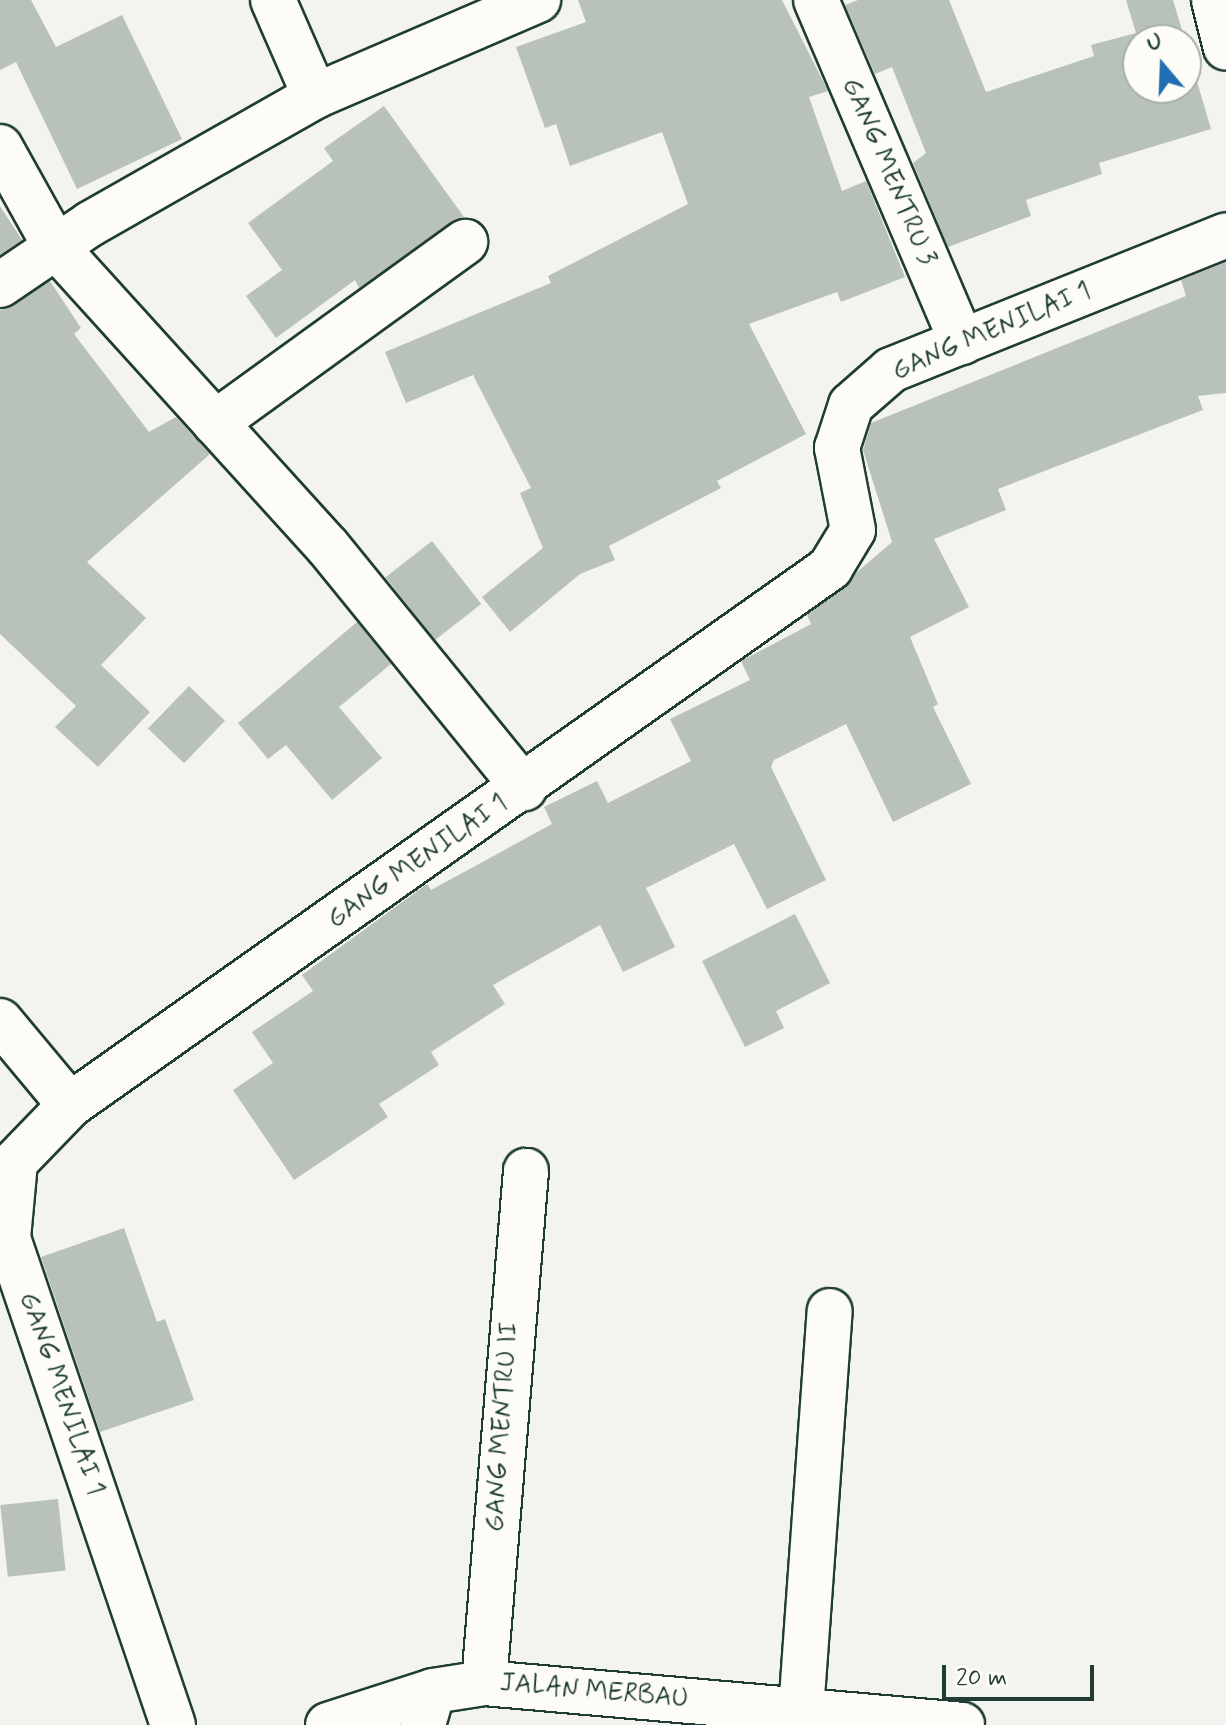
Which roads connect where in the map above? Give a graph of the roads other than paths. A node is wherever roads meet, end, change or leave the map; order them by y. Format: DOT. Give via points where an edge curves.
graph roads {
  1 [pos="273,0"];
  2 [pos="538,0"];
  3 [pos="816,0"];
  4 [pos="1214,0"];
  5 [pos="1226,48"];
  6 [pos="315,96"];
  7 [pos="0,147"];
  8 [pos="1226,235"];
  9 [pos="465,242"];
  10 [pos="55,246"];
  11 [pos="0,285"];
  12 [pos="962,342"];
  13 [pos="215,423"];
  14 [pos="524,788"];
  15 [pos="0,1021"];
  16 [pos="70,1105"];
  17 [pos="526,1171"];
  18 [pos="830,1311"];
  19 [pos="484,1683"];
  20 [pos="428,1708"];
  21 [pos="802,1718"];
  22 [pos="173,1725"];
  23 [pos="328,1725"];
  24 [pos="962,1725"];
  1 -- 6 [label="street"];
  2 -- 6 [label="street"];
  3 -- 12 [label="street, GANG MENTRU 3"];
  4 -- 5 [label="street"];
  6 -- 10 [label="street"];
  7 -- 10 [label="street"];
  8 -- 12 [label="street, GANG MENILAI 1"];
  9 -- 13 [label="street"];
  10 -- 11 [label="street"];
  10 -- 13 [label="street"];
  12 -- 14 [label="street, GANG MENILAI 1" via="891,370 851,405 837,448 853,530 830,568"];
  13 -- 14 [label="street" via="328,547"];
  14 -- 16 [label="street, GANG MENILAI 1"];
  15 -- 16 [label="street"];
  16 -- 22 [label="street, GANG MENILAI 1" via="15,1162 8,1238"];
  17 -- 19 [label="street, GANG MENTRU II"];
  18 -- 21 [label="street"];
  19 -- 20 [label="street, JALAN MERBAU"];
  19 -- 21 [label="street, JALAN MERBAU"];
  20 -- 23 [label="street, JALAN MERBAU"];
  21 -- 24 [label="street, JALAN MERBAU"];
}
